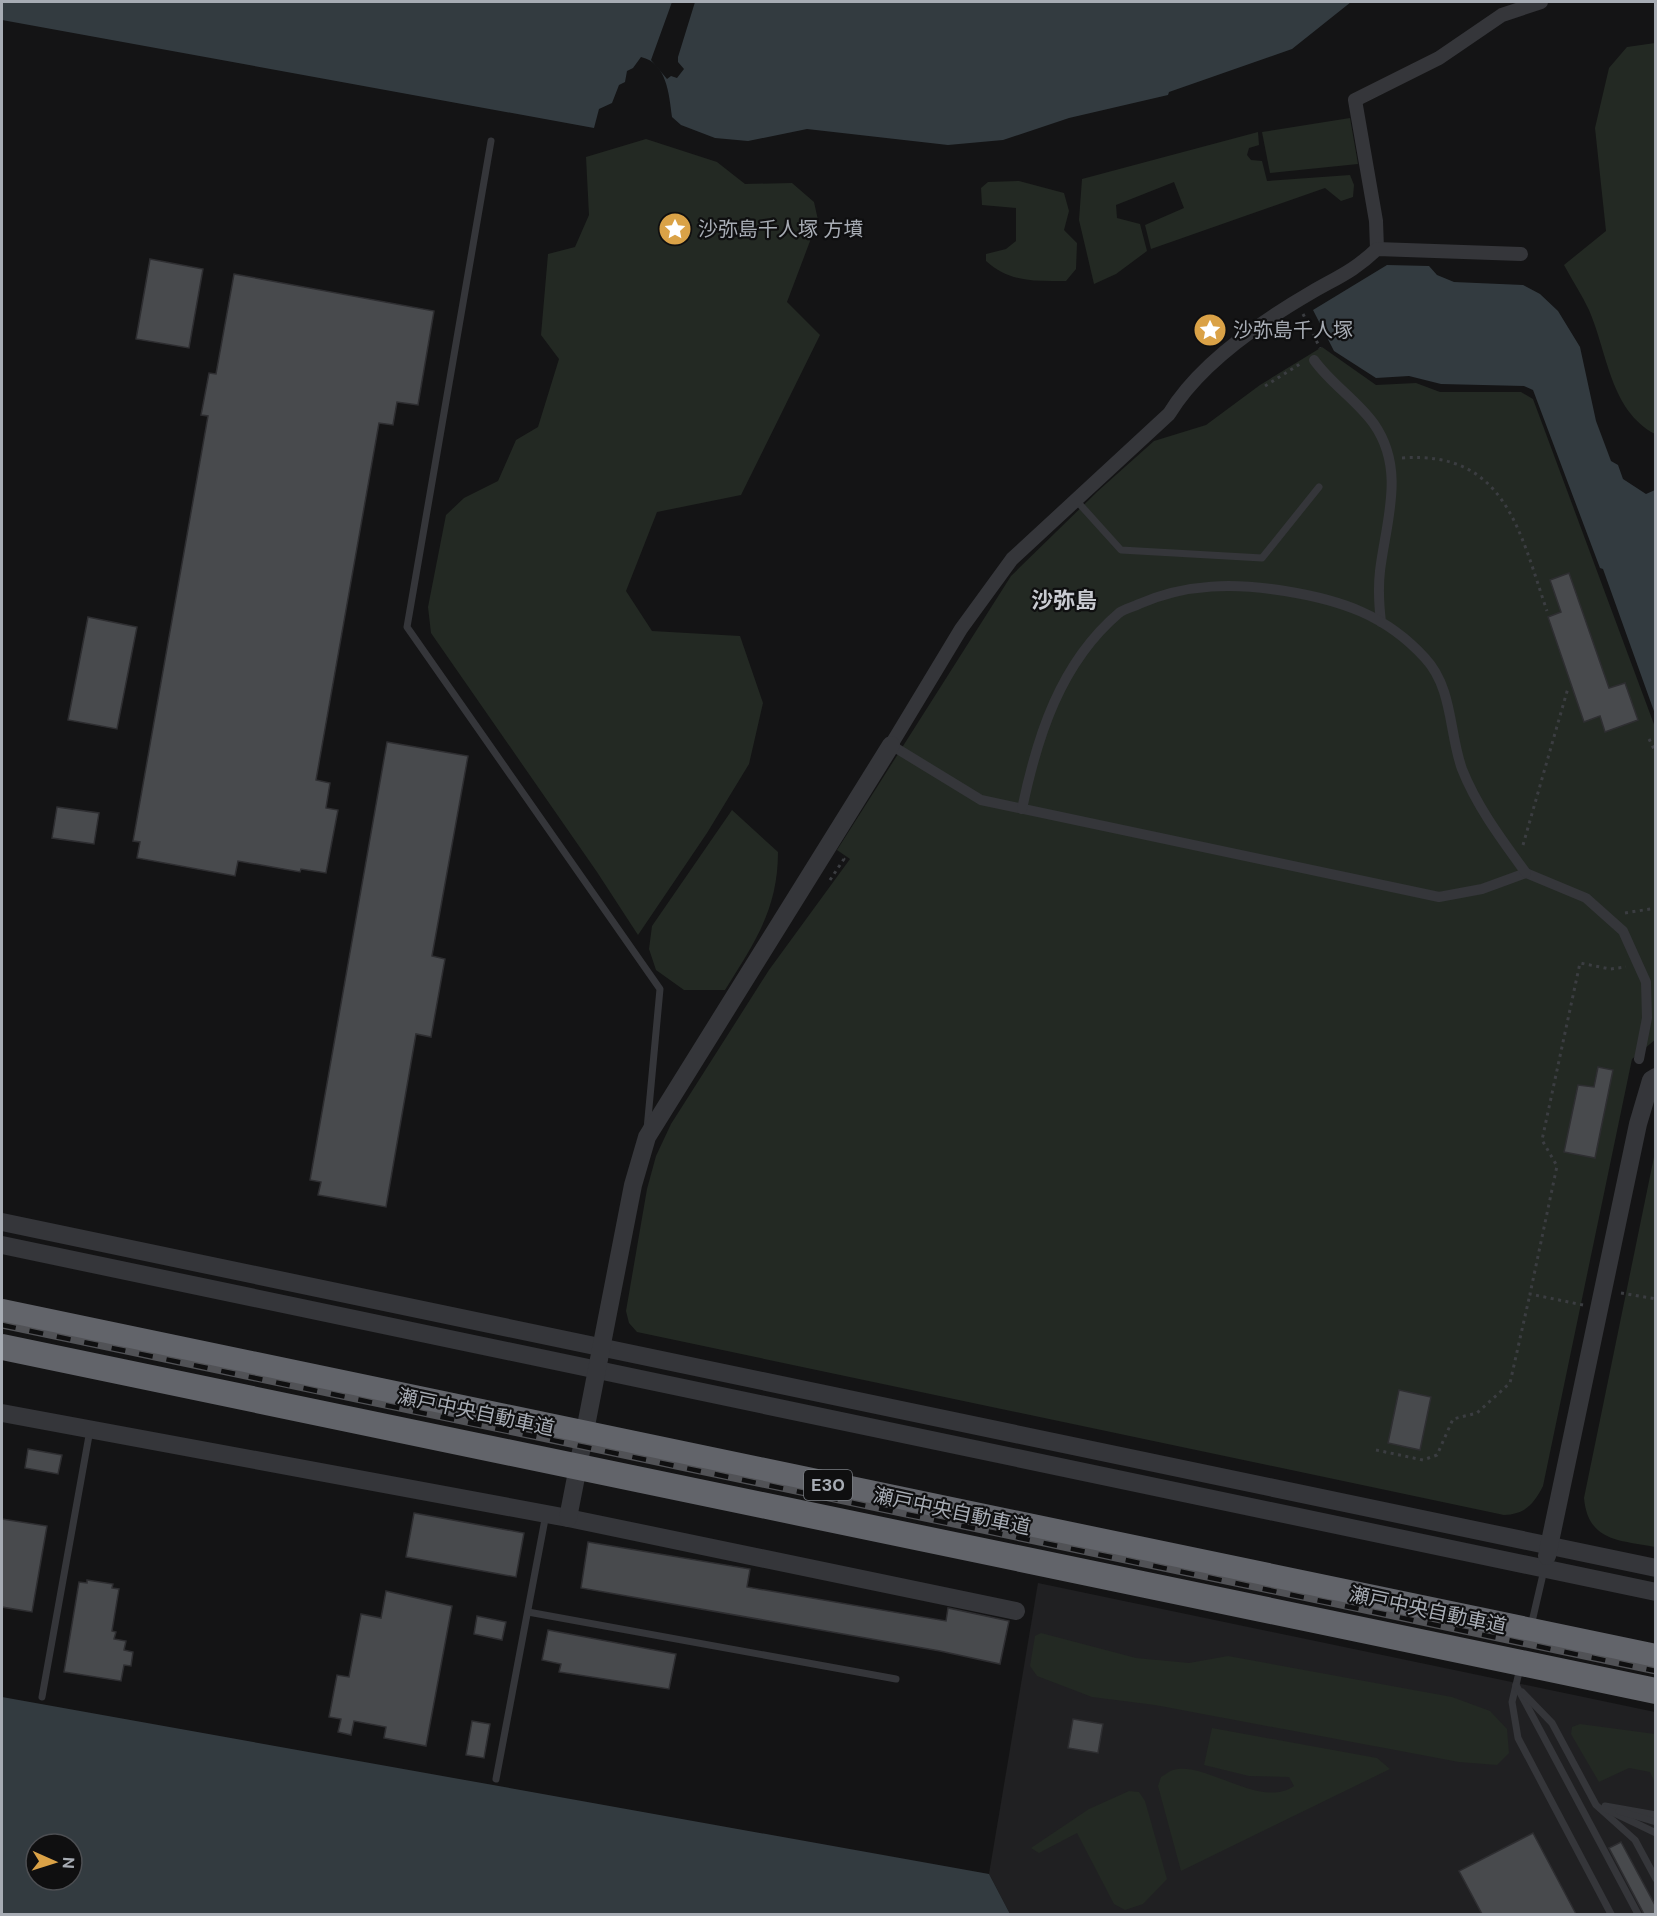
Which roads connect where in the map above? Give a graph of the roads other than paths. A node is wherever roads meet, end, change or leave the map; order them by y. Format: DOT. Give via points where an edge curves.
graph roads {
  1 [pos="1541,2"];
  2 [pos="491,141"];
  3 [pos="1377,249"];
  4 [pos="1521,254"];
  5 [pos="1314,360"];
  6 [pos="1319,487"];
  7 [pos="1075,499"];
  8 [pos="1381,622"];
  9 [pos="891,745"];
  10 [pos="1022,808"];
  11 [pos="1526,873"];
  12 [pos="1639,1059"];
  13 [pos="1656,1077"];
  14 [pos="647,1137"];
  15 [pos="2,1222"];
  16 [pos="2,1245"];
  17 [pos="2,1312"];
  18 [pos="2,1347"];
  19 [pos="601,1348"];
  20 [pos="596,1370"];
  21 [pos="2,1413"];
  22 [pos="90,1430"];
  23 [pos="546,1514"];
  24 [pos="568,1518"];
  25 [pos="1549,1546"];
  26 [pos="1656,1568"];
  27 [pos="1544,1570"];
  28 [pos="1656,1592"];
  29 [pos="1016,1611"];
  30 [pos="528,1612"];
  31 [pos="1526,1644"];
  32 [pos="1524,1654"];
  33 [pos="1656,1657"];
  34 [pos="896,1678"];
  35 [pos="1516,1686"];
  36 [pos="1656,1691"];
  37 [pos="42,1697"];
  38 [pos="496,1779"];
  39 [pos="1596,1805"];
  40 [pos="1656,1815"];
  41 [pos="1656,1822"];
  42 [pos="1656,1833"];
  43 [pos="1656,1879"];
  44 [pos="1611,1914"];
  45 [pos="1638,1914"];
  1 -- 3 [label="street" via="1502,15 1439,58 1355,100 1376,220"];
  2 -- 14 [label="lane" via="407,627 660,989 646,1114"];
  3 -- 4 [label="street"];
  3 -- 7 [label="street" via="1357,268 1244,335 1179,398 1169,414"];
  5 -- 8 [label="street" via="1375,425 1388,459 1393,479 1392,514 1379,584"];
  6 -- 7 [label="lane" via="1262,558 1121,550"];
  7 -- 9 [label="street" via="1012,559 961,629"];
  8 -- 10 [label="street" via="1368,613 1309,595 1255,586 1206,585 1162,594 1120,612 1084,651 1053,702 1033,755"];
  8 -- 11 [label="street" via="1427,660 1444,688 1461,766 1473,795"];
  9 -- 10 [label="street" via="981,800"];
  9 -- 14 [label="street"];
  10 -- 11 [label="street" via="1439,897 1482,889"];
  11 -- 12 [label="street" via="1586,897 1623,931 1646,982 1647,1017"];
  13 -- 25 [label="street" via="1651,1080 1638,1124"];
  14 -- 19 [label="street" via="633,1185"];
  15 -- 19 [label="street"];
  16 -- 20 [label="street"];
  17 -- 33 [label="highway, 瀬戸中央自動車道 / E30"];
  18 -- 36 [label="highway, 瀬戸中央自動車道 / E30"];
  19 -- 20 [label="street"];
  19 -- 25 [label="street"];
  20 -- 24 [label="street"];
  20 -- 27 [label="street"];
  21 -- 22 [label="street"];
  22 -- 23 [label="street"];
  22 -- 37 [label="lane"];
  23 -- 24 [label="street"];
  23 -- 30 [label="lane"];
  24 -- 29 [label="street"];
  25 -- 26 [label="street"];
  25 -- 27 [label="street"];
  27 -- 28 [label="street"];
  27 -- 31 [label="lane"];
  30 -- 34 [label="lane"];
  30 -- 38 [label="lane"];
  32 -- 35 [label="lane"];
  35 -- 39 [label="lane" via="1552,1723"];
  35 -- 44 [label="lane" via="1512,1702 1518,1738"];
  35 -- 45 [label="lane"];
  39 -- 40 [label="lane"];
  39 -- 41 [label="lane"];
  39 -- 42 [label="lane"];
  39 -- 43 [label="lane" via="1635,1840"];
}
